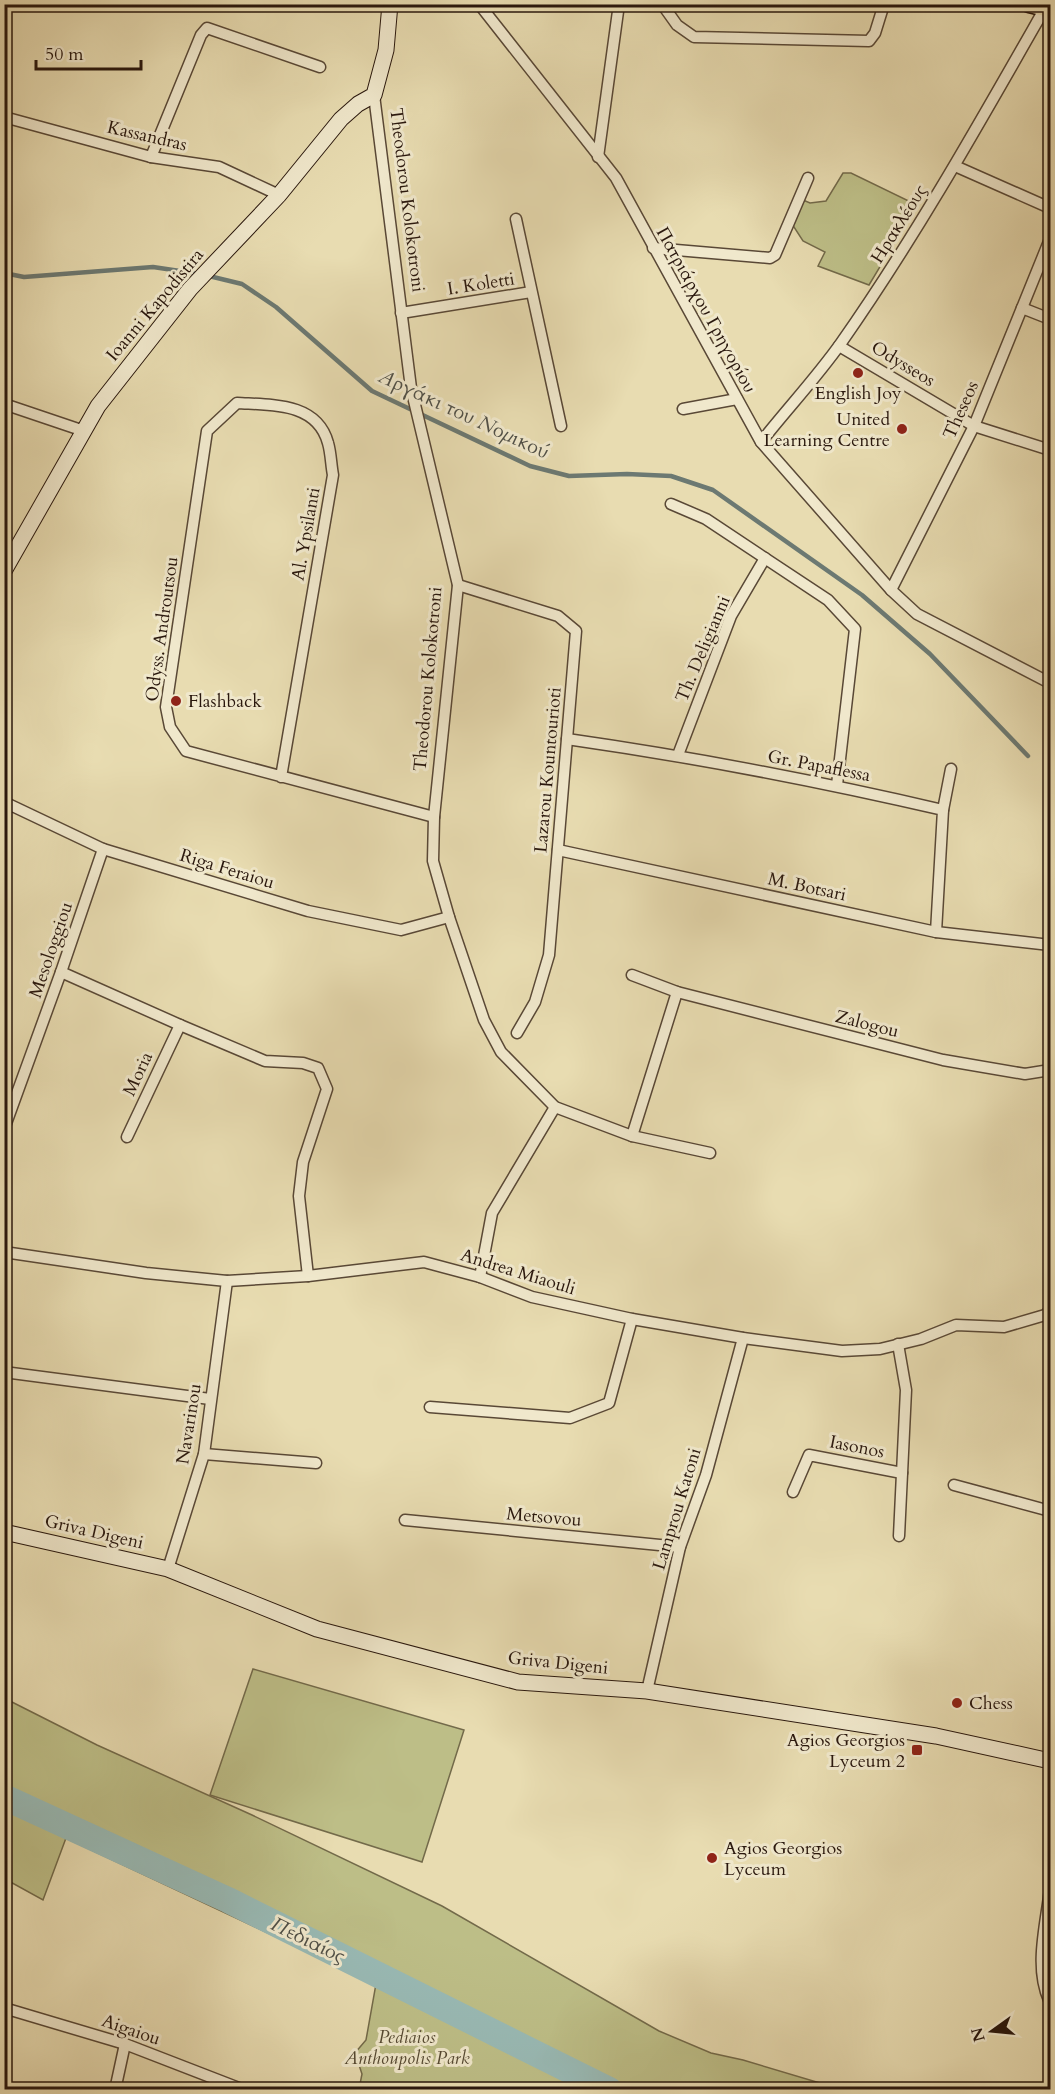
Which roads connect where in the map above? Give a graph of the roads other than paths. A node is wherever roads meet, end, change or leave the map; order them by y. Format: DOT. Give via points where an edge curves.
graph roads {
  1 [pos="390,4"];
  2 [pos="478,4"];
  3 [pos="619,4"];
  4 [pos="662,4"];
  5 [pos="884,4"];
  6 [pos="1041,7"];
  7 [pos="320,67"];
  8 [pos="374,95"];
  9 [pos="4,117"];
  10 [pos="151,157"];
  11 [pos="598,157"];
  12 [pos="955,166"];
  13 [pos="808,178"];
  14 [pos="279,195"];
  15 [pos="1050,208"];
  16 [pos="516,219"];
  17 [pos="1050,239"];
  18 [pos="652,248"];
  19 [pos="531,292"];
  20 [pos="1022,308"];
  21 [pos="401,313"];
  22 [pos="1050,319"];
  23 [pos="839,346"];
  24 [pos="737,399"];
  25 [pos="4,404"];
  26 [pos="683,409"];
  27 [pos="561,426"];
  28 [pos="974,426"];
  29 [pos="84,431"];
  30 [pos="207,431"];
  31 [pos="761,442"];
  32 [pos="1050,450"];
  33 [pos="671,504"];
  34 [pos="765,558"];
  35 [pos="4,571"];
  36 [pos="458,585"];
  37 [pos="891,590"];
  38 [pos="1050,683"];
  39 [pos="567,739"];
  40 [pos="678,755"];
  41 [pos="951,769"];
  42 [pos="281,777"];
  43 [pos="837,785"];
  44 [pos="4,802"];
  45 [pos="943,810"];
  46 [pos="434,817"];
  47 [pos="103,849"];
  48 [pos="558,850"];
  49 [pos="449,916"];
  50 [pos="936,932"];
  51 [pos="1050,945"];
  52 [pos="62,972"];
  53 [pos="632,975"];
  54 [pos="677,992"];
  55 [pos="180,1025"];
  56 [pos="517,1033"];
  57 [pos="1050,1070"];
  58 [pos="555,1107"];
  59 [pos="4,1129"];
  60 [pos="632,1136"];
  61 [pos="127,1137"];
  62 [pos="710,1153"];
  63 [pos="4,1252"];
  64 [pos="308,1276"];
  65 [pos="480,1277"];
  66 [pos="227,1281"];
  67 [pos="1050,1311"];
  68 [pos="632,1319"];
  69 [pos="743,1338"];
  70 [pos="898,1344"];
  71 [pos="4,1372"];
  72 [pos="210,1399"];
  73 [pos="430,1407"];
  74 [pos="204,1454"];
  75 [pos="316,1463"];
  76 [pos="902,1473"];
  77 [pos="954,1485"];
  78 [pos="793,1492"];
  79 [pos="1050,1511"];
  80 [pos="405,1521"];
  81 [pos="4,1532"];
  82 [pos="899,1536"];
  83 [pos="680,1547"];
  84 [pos="168,1569"];
  85 [pos="647,1691"];
  86 [pos="1050,1761"];
  87 [pos="1050,1889"];
  88 [pos="1049,2000"];
  89 [pos="4,2008"];
  90 [pos="125,2044"];
  91 [pos="115,2090"];
  92 [pos="244,2090"];
  1 -- 8 [label="street, Theodorou Kolokotroni" via="386,50"];
  2 -- 11 [label="street, Πατριάρχου Γρηγορίου"];
  3 -- 11 [label="street"];
  4 -- 5 [label="street" via="677,25 694,36 868,41 875,33"];
  6 -- 12 [label="street, Ηρακλέους"];
  7 -- 10 [label="street" via="207,28"];
  8 -- 14 [label="street, Ioanni Kapodistira" via="341,119"];
  8 -- 21 [label="street, Theodorou Kolokotroni"];
  9 -- 10 [label="street, Kassandras"];
  10 -- 14 [label="street, Kassandras" via="219,167"];
  11 -- 18 [label="street, Πατριάρχου Γρηγορίου" via="616,178"];
  12 -- 15 [label="street"];
  12 -- 23 [label="street, Ηρακλέους"];
  13 -- 18 [label="street" via="775,255 770,258"];
  14 -- 29 [label="street, Ioanni Kapodistira" via="190,289 98,406"];
  16 -- 19 [label="street"];
  17 -- 20 [label="street, Theseos"];
  18 -- 24 [label="street, Πατριάρχου Γρηγορίου"];
  19 -- 21 [label="street, I. Koletti"];
  19 -- 27 [label="street"];
  20 -- 22 [label="street"];
  20 -- 28 [label="street, Theseos"];
  21 -- 36 [label="street, Theodorou Kolokotroni" via="411,388"];
  23 -- 28 [label="street, Odysseos"];
  23 -- 31 [label="street, Ηρακλέους"];
  24 -- 26 [label="street"];
  24 -- 31 [label="street, Πατριάρχου Γρηγορίου"];
  25 -- 29 [label="street"];
  28 -- 32 [label="street, Odysseos"];
  28 -- 37 [label="street, Theseos"];
  29 -- 35 [label="street, Ioanni Kapodistira"];
  30 -- 42 [label="street, Odyss. Androutsou" via="165,707 170,727 186,751"];
  30 -- 42 [label="street, Al. Ypsilanti" via="237,403 283,406 314,417 328,441 333,475"];
  31 -- 37 [label="street, Πατριάρχου Γρηγορίου"];
  33 -- 34 [label="street" via="706,519"];
  34 -- 40 [label="street, Th. Deligianni" via="731,616"];
  34 -- 43 [label="street" via="828,600 855,629"];
  36 -- 39 [label="street, Lazarou Kountourioti" via="558,616 576,631"];
  36 -- 46 [label="street, Theodorou Kolokotroni"];
  37 -- 38 [label="street, Πατριάρχου Γρηγορίου" via="917,614"];
  39 -- 40 [label="street, Gr. Papaflessa"];
  39 -- 48 [label="street, Lazarou Kountourioti"];
  40 -- 43 [label="street, Gr. Papaflessa"];
  41 -- 45 [label="street"];
  42 -- 46 [label="street, Odyss. Androutsou"];
  43 -- 45 [label="street, Gr. Papaflessa"];
  44 -- 47 [label="street, Riga Feraiou"];
  45 -- 50 [label="street"];
  46 -- 49 [label="street, Theodorou Kolokotroni" via="433,861"];
  47 -- 49 [label="street, Riga Feraiou" via="308,911 402,930"];
  47 -- 52 [label="street, Mesologgiou"];
  48 -- 50 [label="street, M. Botsari"];
  48 -- 56 [label="street, Lazarou Kountourioti" via="549,956 536,1002"];
  49 -- 58 [label="street, Theodorou Kolokotroni" via="484,1020 501,1052"];
  50 -- 51 [label="street, M. Botsari"];
  52 -- 55 [label="street"];
  52 -- 59 [label="street, Mesologgiou"];
  53 -- 54 [label="street, Zalogou"];
  54 -- 57 [label="street, Zalogou" via="943,1060 1025,1074"];
  54 -- 60 [label="street"];
  55 -- 61 [label="street, Moria"];
  55 -- 64 [label="street" via="265,1061 318,1068 327,1089 303,1162 300,1196"];
  58 -- 60 [label="street"];
  58 -- 65 [label="street" via="492,1214"];
  60 -- 62 [label="street"];
  63 -- 66 [label="street, Andrea Miaouli"];
  64 -- 65 [label="street, Andrea Miaouli" via="424,1262"];
  64 -- 66 [label="street, Andrea Miaouli"];
  65 -- 68 [label="street, Andrea Miaouli" via="532,1297"];
  66 -- 72 [label="street, Navarinou"];
  67 -- 70 [label="street, Andrea Miaouli" via="1004,1327 956,1325"];
  68 -- 69 [label="street, Andrea Miaouli"];
  68 -- 73 [label="street" via="609,1403 570,1418"];
  69 -- 70 [label="street, Andrea Miaouli" via="843,1351"];
  69 -- 83 [label="street, Lamprou Katoni" via="706,1475"];
  70 -- 76 [label="street, Iasonos" via="906,1390"];
  71 -- 72 [label="street"];
  72 -- 74 [label="street, Navarinou"];
  74 -- 75 [label="street"];
  74 -- 84 [label="street, Navarinou"];
  76 -- 78 [label="street, Iasonos" via="809,1455"];
  76 -- 82 [label="street, Iasonos"];
  77 -- 79 [label="street"];
  80 -- 83 [label="street, Metsovou"];
  81 -- 84 [label="street, Griva Digeni"];
  83 -- 85 [label="street, Lamprou Katoni"];
  84 -- 85 [label="street, Griva Digeni" via="317,1629 518,1682"];
  85 -- 86 [label="street, Griva Digeni" via="936,1736"];
  87 -- 88 [label="street" via="1042,1961 1043,1987"];
  89 -- 90 [label="street, Aigaiou"];
  90 -- 91 [label="street"];
  90 -- 92 [label="street, Aigaiou"];
}
